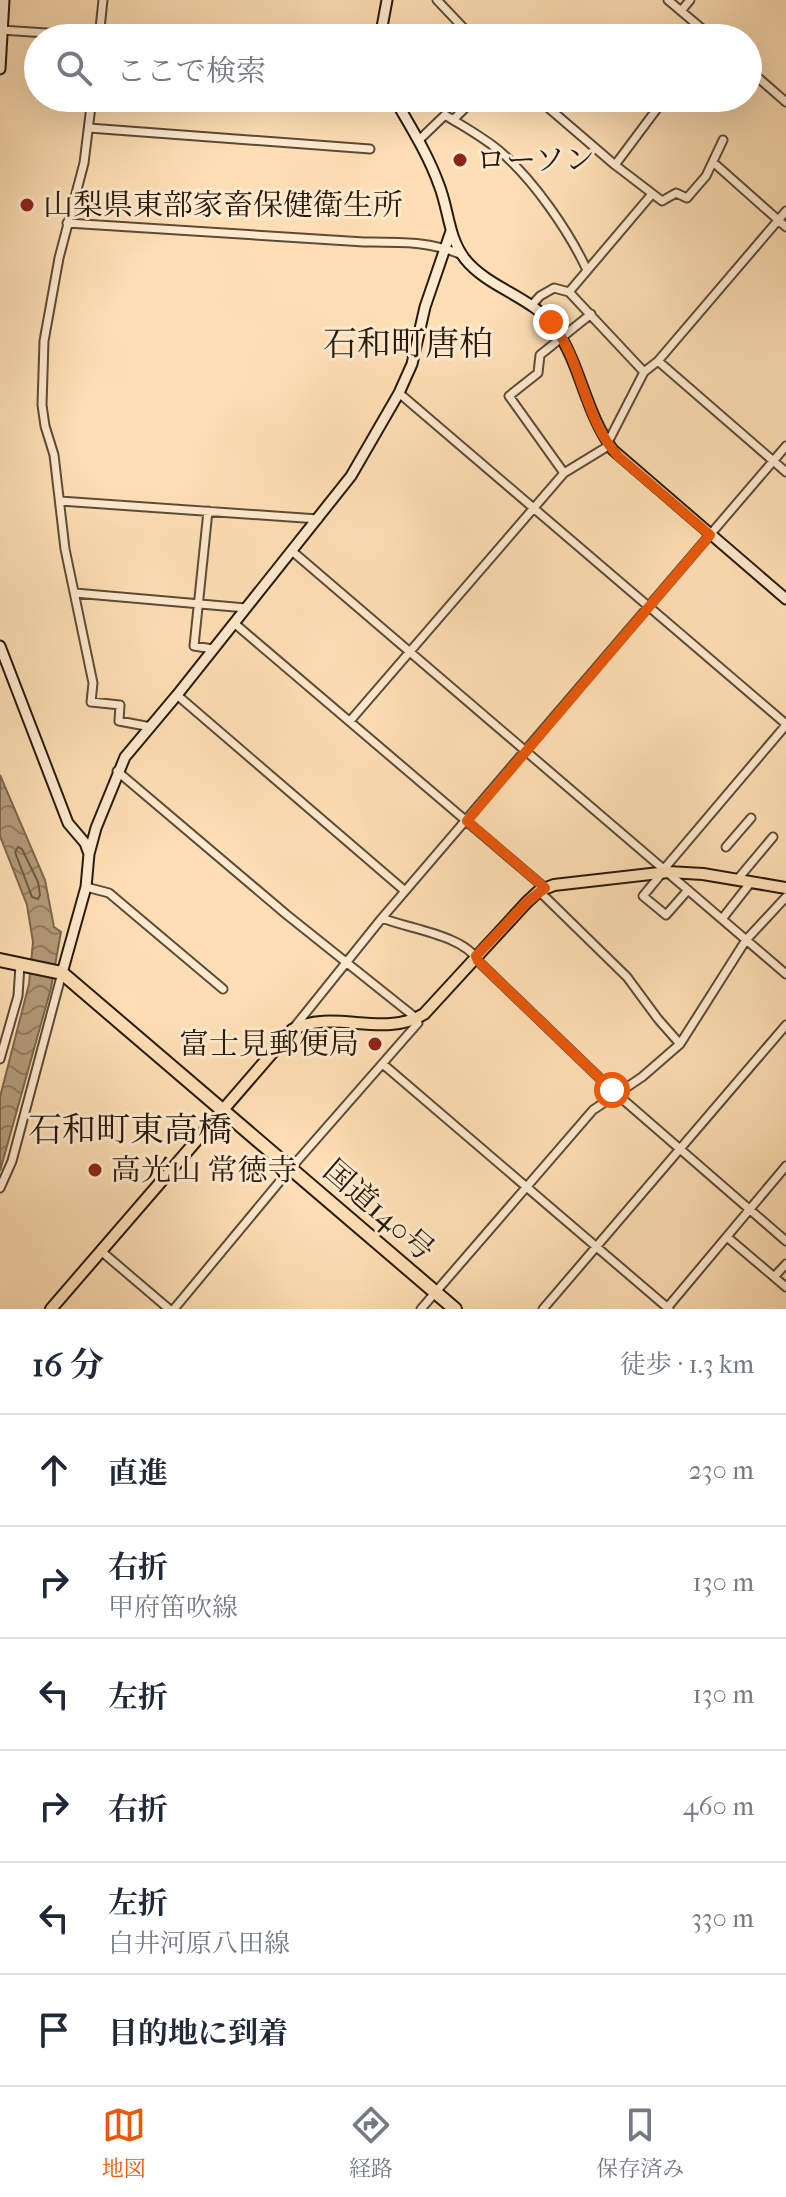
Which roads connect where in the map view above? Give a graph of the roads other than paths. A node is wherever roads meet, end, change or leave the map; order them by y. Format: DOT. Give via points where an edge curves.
graph roads {
  1 [pos="4,0"];
  2 [pos="103,0"];
  3 [pos="387,0"];
  4 [pos="437,0"];
  5 [pos="668,0"];
  6 [pos="690,0"];
  7 [pos="681,11"];
  8 [pos="100,24"];
  9 [pos="383,24"];
  10 [pos="460,24"];
  11 [pos="696,24"];
  12 [pos="1,30"];
  13 [pos="24,32"];
  14 [pos="0,69"];
  15 [pos="762,81"];
  16 [pos="786,102"];
  17 [pos="91,112"];
  18 [pos="402,112"];
  19 [pos="461,112"];
  20 [pos="553,112"];
  21 [pos="655,112"];
  22 [pos="453,120"];
  23 [pos="89,128"];
  24 [pos="723,140"];
  25 [pos="418,141"];
  26 [pos="370,149"];
  27 [pos="714,163"];
  28 [pos="615,165"];
  29 [pos="652,194"];
  30 [pos="786,211"];
  31 [pos="778,220"];
  32 [pos="67,223"];
  33 [pos="786,227"];
  34 [pos="451,231"];
  35 [pos="445,247"];
  36 [pos="463,256"];
  37 [pos="586,268"];
  38 [pos="569,292"];
  39 [pos="531,306"];
  40 [pos="591,314"];
  41 [pos="562,338"];
  42 [pos="658,361"];
  43 [pos="644,372"];
  44 [pos="399,393"];
  45 [pos="607,443"];
  46 [pos="786,446"];
  47 [pos="773,460"];
  48 [pos="786,472"];
  49 [pos="564,473"];
  50 [pos="60,501"];
  51 [pos="533,508"];
  52 [pos="208,511"];
  53 [pos="318,519"];
  54 [pos="710,535"];
  55 [pos="292,551"];
  56 [pos="75,593"];
  57 [pos="786,599"];
  58 [pos="200,603"];
  59 [pos="648,606"];
  60 [pos="246,608"];
  61 [pos="234,623"];
  62 [pos="0,646"];
  63 [pos="213,649"];
  64 [pos="410,651"];
  65 [pos="177,695"];
  66 [pos="350,721"];
  67 [pos="786,724"];
  68 [pos="151,727"];
  69 [pos="525,751"];
  70 [pos="117,771"];
  71 [pos="751,818"];
  72 [pos="467,821"];
  73 [pos="773,837"];
  74 [pos="726,847"];
  75 [pos="89,854"];
  76 [pos="665,871"];
  77 [pos="737,880"];
  78 [pos="751,882"];
  79 [pos="86,887"];
  80 [pos="786,888"];
  81 [pos="542,889"];
  82 [pos="688,890"];
  83 [pos="405,891"];
  84 [pos="786,897"];
  85 [pos="382,918"];
  86 [pos="722,919"];
  87 [pos="746,940"];
  88 [pos="476,956"];
  89 [pos="0,960"];
  90 [pos="348,962"];
  91 [pos="22,965"];
  92 [pos="60,972"];
  93 [pos="786,974"];
  94 [pos="223,989"];
  95 [pos="416,1018"];
  96 [pos="786,1025"];
  97 [pos="292,1030"];
  98 [pos="680,1044"];
  99 [pos="0,1059"];
  100 [pos="384,1065"];
  101 [pos="618,1093"];
  102 [pos="222,1110"];
  103 [pos="681,1148"];
  104 [pos="786,1166"];
  105 [pos="291,1168"];
  106 [pos="526,1187"];
  107 [pos="0,1188"];
  108 [pos="750,1209"];
  109 [pos="727,1237"];
  110 [pos="786,1241"];
  111 [pos="596,1247"];
  112 [pos="101,1251"];
  113 [pos="786,1264"];
  114 [pos="774,1277"];
  115 [pos="786,1287"];
  116 [pos="436,1292"];
  117 [pos="51,1309"];
  118 [pos="172,1309"];
  119 [pos="421,1309"];
  120 [pos="455,1309"];
  121 [pos="543,1309"];
  122 [pos="668,1309"];
  1 -- 12 [label="street"];
  2 -- 8 [label="street"];
  3 -- 9 [label="street"];
  4 -- 10 [label="street"];
  5 -- 7 [label="street"];
  6 -- 7 [label="street"];
  7 -- 11 [label="street"];
  12 -- 13 [label="street"];
  12 -- 14 [label="street"];
  15 -- 16 [label="street"];
  17 -- 23 [label="street"];
  18 -- 25 [label="street"];
  19 -- 22 [label="street"];
  20 -- 28 [label="street"];
  21 -- 28 [label="street"];
  22 -- 25 [label="street" via="445,115"];
  22 -- 37 [label="street" via="502,153 525,177"];
  23 -- 26 [label="street"];
  23 -- 32 [label="street"];
  24 -- 27 [label="street"];
  25 -- 34 [label="street" via="440,186"];
  27 -- 29 [label="street" via="687,198 676,193 662,201"];
  27 -- 31 [label="street"];
  28 -- 29 [label="street"];
  29 -- 37 [label="street"];
  30 -- 31 [label="street"];
  31 -- 33 [label="street"];
  31 -- 42 [label="street"];
  32 -- 35 [label="street"];
  32 -- 50 [label="street" via="43,366 43,417"];
  34 -- 35 [label="street"];
  34 -- 36 [label="street"];
  35 -- 36 [label="street"];
  35 -- 44 [label="street"];
  36 -- 39 [label="street"];
  37 -- 38 [label="street"];
  38 -- 39 [label="street" via="554,288"];
  38 -- 40 [label="street"];
  39 -- 41 [label="street"];
  40 -- 41 [label="street"];
  40 -- 43 [label="street"];
  41 -- 45 [label="street"];
  41 -- 49 [label="street" via="540,355 538,373 509,396"];
  42 -- 43 [label="street"];
  42 -- 47 [label="street"];
  43 -- 45 [label="street"];
  44 -- 51 [label="street"];
  44 -- 53 [label="street" via="351,476"];
  45 -- 49 [label="street"];
  45 -- 54 [label="street"];
  46 -- 47 [label="street"];
  47 -- 48 [label="street"];
  47 -- 54 [label="street"];
  49 -- 51 [label="street"];
  50 -- 52 [label="street"];
  50 -- 56 [label="street"];
  51 -- 59 [label="street"];
  51 -- 64 [label="street"];
  52 -- 53 [label="street"];
  52 -- 58 [label="street"];
  53 -- 55 [label="street"];
  54 -- 57 [label="street"];
  54 -- 59 [label="street"];
  55 -- 60 [label="street"];
  55 -- 64 [label="street"];
  56 -- 58 [label="street"];
  56 -- 68 [label="street" via="93,683 91,702 120,705 119,721"];
  58 -- 60 [label="street"];
  58 -- 63 [label="street" via="194,646"];
  59 -- 67 [label="street"];
  59 -- 69 [label="street"];
  60 -- 61 [label="street"];
  61 -- 63 [label="street"];
  61 -- 66 [label="street"];
  62 -- 75 [label="street" via="68,823"];
  63 -- 65 [label="street"];
  64 -- 66 [label="street"];
  64 -- 69 [label="street"];
  65 -- 68 [label="street"];
  65 -- 83 [label="street"];
  66 -- 72 [label="street"];
  67 -- 76 [label="street"];
  68 -- 70 [label="street"];
  69 -- 72 [label="street"];
  69 -- 76 [label="street"];
  70 -- 75 [label="street"];
  70 -- 90 [label="street"];
  71 -- 74 [label="street"];
  72 -- 81 [label="street"];
  72 -- 83 [label="street"];
  73 -- 77 [label="street"];
  75 -- 79 [label="street"];
  76 -- 77 [label="main road"];
  76 -- 81 [label="main road"];
  76 -- 82 [label="street"];
  76 -- 82 [label="street" via="643,896 666,915"];
  77 -- 78 [label="main road"];
  78 -- 80 [label="main road"];
  78 -- 86 [label="street"];
  79 -- 92 [label="street"];
  79 -- 94 [label="street" via="109,893"];
  81 -- 88 [label="main road"];
  81 -- 98 [label="street" via="627,977"];
  82 -- 86 [label="street"];
  83 -- 85 [label="street"];
  84 -- 87 [label="street"];
  85 -- 88 [label="street" via="445,938"];
  85 -- 90 [label="street"];
  86 -- 87 [label="street"];
  87 -- 93 [label="street"];
  87 -- 98 [label="street"];
  88 -- 95 [label="main road"];
  88 -- 101 [label="street"];
  89 -- 91 [label="highway, 国道140号"];
  90 -- 95 [label="street"];
  90 -- 97 [label="street"];
  91 -- 92 [label="highway, 国道140号"];
  91 -- 99 [label="street"];
  92 -- 102 [label="highway, 国道140号"];
  92 -- 107 [label="street" via="12,1161"];
  95 -- 97 [label="main road" via="386,1024 316,1021"];
  95 -- 100 [label="street" via="418,1023"];
  96 -- 103 [label="street"];
  97 -- 102 [label="main road"];
  98 -- 101 [label="street"];
  100 -- 105 [label="street"];
  100 -- 106 [label="street"];
  101 -- 103 [label="street"];
  101 -- 106 [label="street" via="593,1110"];
  102 -- 105 [label="highway, 国道140号"];
  102 -- 112 [label="main road"];
  103 -- 108 [label="street"];
  103 -- 111 [label="street"];
  104 -- 108 [label="street"];
  105 -- 116 [label="highway, 国道140号"];
  105 -- 118 [label="street"];
  106 -- 111 [label="street"];
  106 -- 116 [label="street"];
  108 -- 109 [label="street"];
  108 -- 110 [label="street"];
  109 -- 114 [label="street"];
  109 -- 122 [label="street"];
  111 -- 121 [label="street"];
  111 -- 122 [label="street"];
  112 -- 117 [label="main road"];
  112 -- 118 [label="street"];
  113 -- 114 [label="street"];
  114 -- 115 [label="street"];
  116 -- 119 [label="street"];
  116 -- 120 [label="highway, 国道140号"];
}
